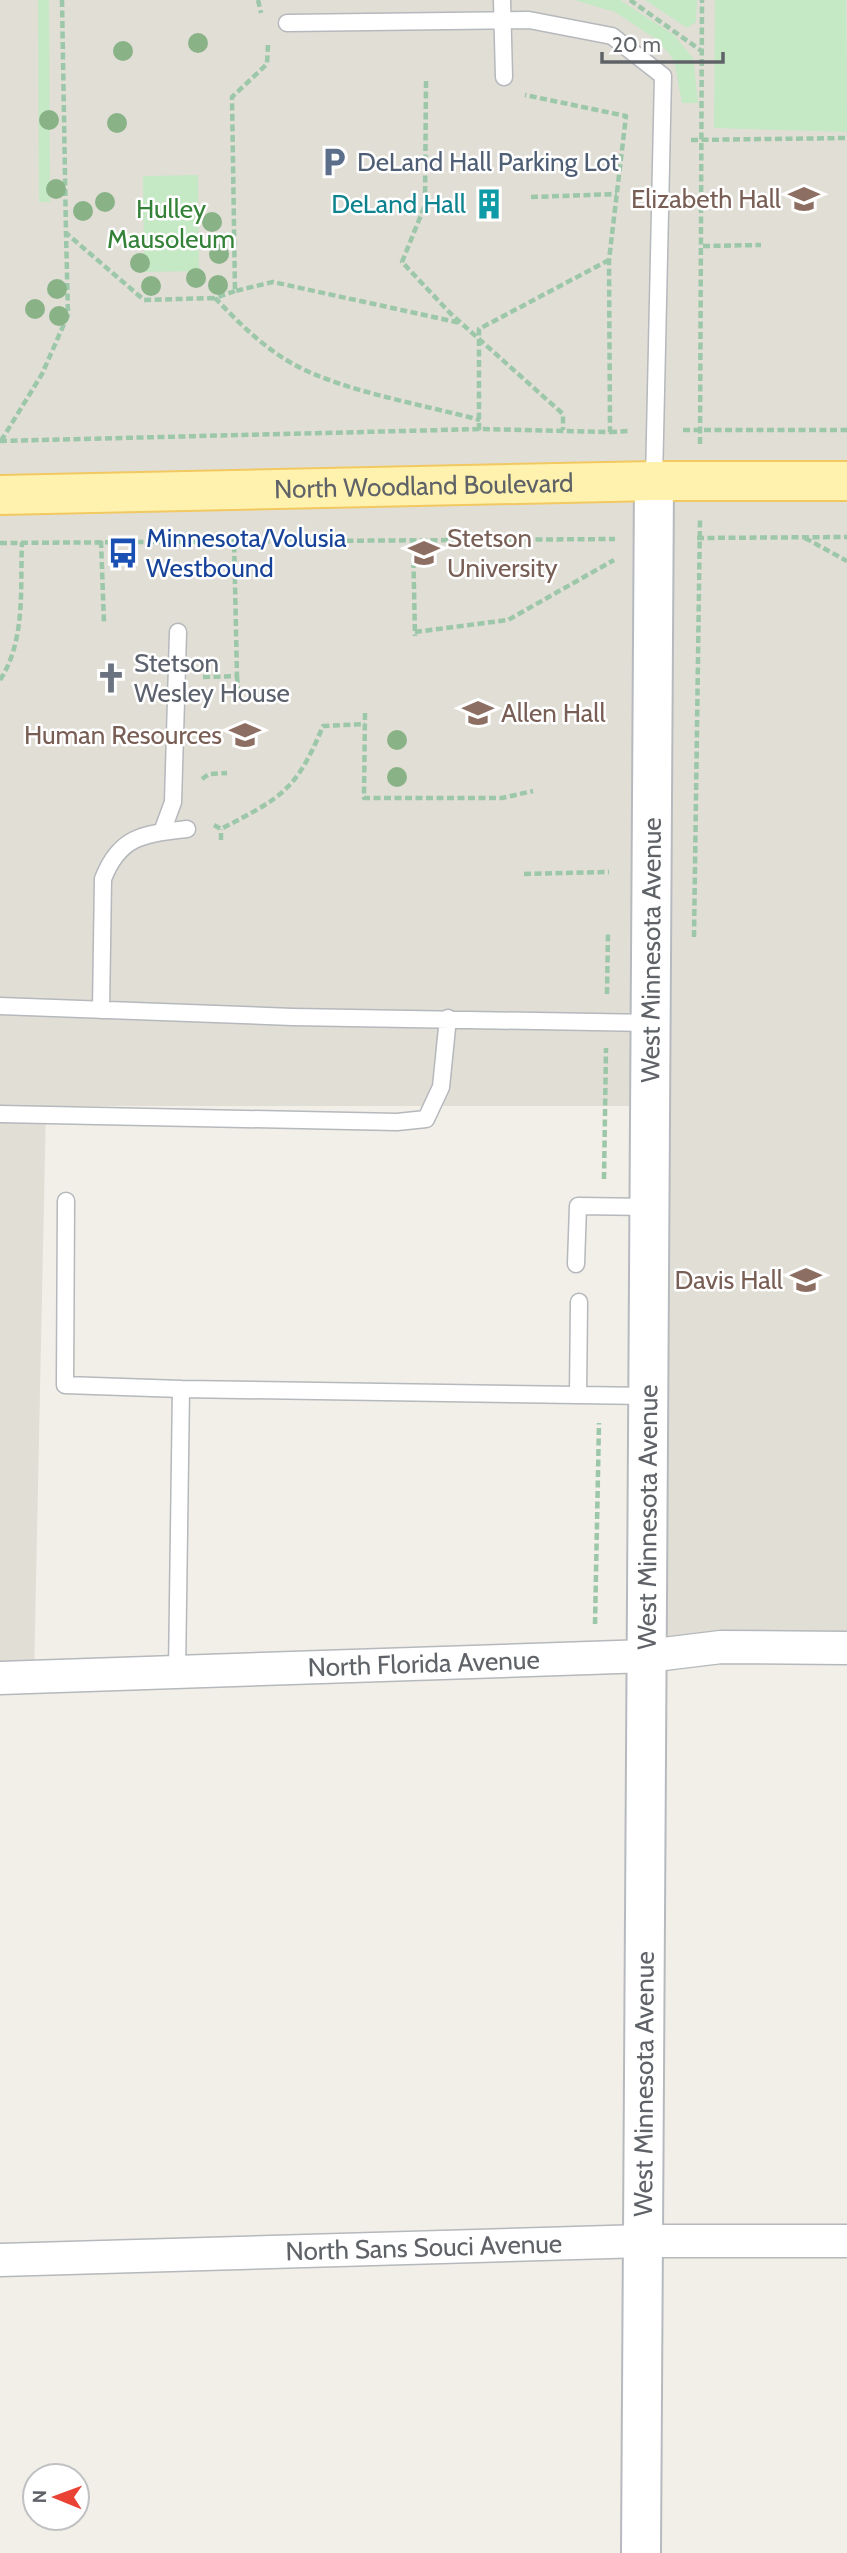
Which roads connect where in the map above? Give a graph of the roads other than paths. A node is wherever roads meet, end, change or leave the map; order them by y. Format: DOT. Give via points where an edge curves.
graph roads {
  1 [pos="502,0"];
  2 [pos="503,20"];
  3 [pos="286,23"];
  4 [pos="504,77"];
  5 [pos="654,481"];
  6 [pos="847,481"];
  7 [pos="0,495"];
  8 [pos="178,632"];
  9 [pos="187,829"];
  10 [pos="162,832"];
  11 [pos="0,1006"];
  12 [pos="101,1010"];
  13 [pos="449,1018"];
  14 [pos="651,1023"];
  15 [pos="0,1114"];
  16 [pos="66,1201"];
  17 [pos="650,1207"];
  18 [pos="576,1264"];
  19 [pos="579,1302"];
  20 [pos="181,1389"];
  21 [pos="578,1395"];
  22 [pos="649,1396"];
  23 [pos="847,1648"];
  24 [pos="647,1656"];
  25 [pos="177,1672"];
  26 [pos="0,1678"];
  27 [pos="643,2241"];
  28 [pos="847,2241"];
  29 [pos="0,2260"];
  30 [pos="641,2553"];
  1 -- 2 [label="lane"];
  2 -- 3 [label="lane"];
  2 -- 4 [label="lane"];
  2 -- 5 [label="lane" via="528,20 612,36 663,76"];
  5 -- 6 [label="main road, North Woodland Boulevard"];
  5 -- 7 [label="main road, North Woodland Boulevard"];
  5 -- 14 [label="street, West Minnesota Avenue"];
  8 -- 10 [label="lane" via="173,802"];
  9 -- 10 [label="lane"];
  10 -- 12 [label="lane" via="138,836 110,861 103,879"];
  11 -- 12 [label="lane"];
  12 -- 13 [label="lane"];
  13 -- 14 [label="lane"];
  13 -- 15 [label="lane" via="441,1087 426,1119"];
  14 -- 17 [label="street, West Minnesota Avenue"];
  16 -- 20 [label="lane" via="65,1385"];
  17 -- 18 [label="lane" via="578,1206"];
  17 -- 22 [label="street, West Minnesota Avenue"];
  19 -- 21 [label="lane"];
  20 -- 21 [label="lane"];
  20 -- 25 [label="lane"];
  21 -- 22 [label="lane"];
  22 -- 24 [label="street, West Minnesota Avenue"];
  23 -- 24 [label="street, North Florida Avenue" via="721,1647"];
  24 -- 25 [label="street, North Florida Avenue"];
  24 -- 27 [label="street, West Minnesota Avenue"];
  25 -- 26 [label="street, North Florida Avenue"];
  27 -- 28 [label="street, North Sans Souci Avenue"];
  27 -- 29 [label="street, North Sans Souci Avenue"];
  27 -- 30 [label="street, West Minnesota Avenue"];
}
